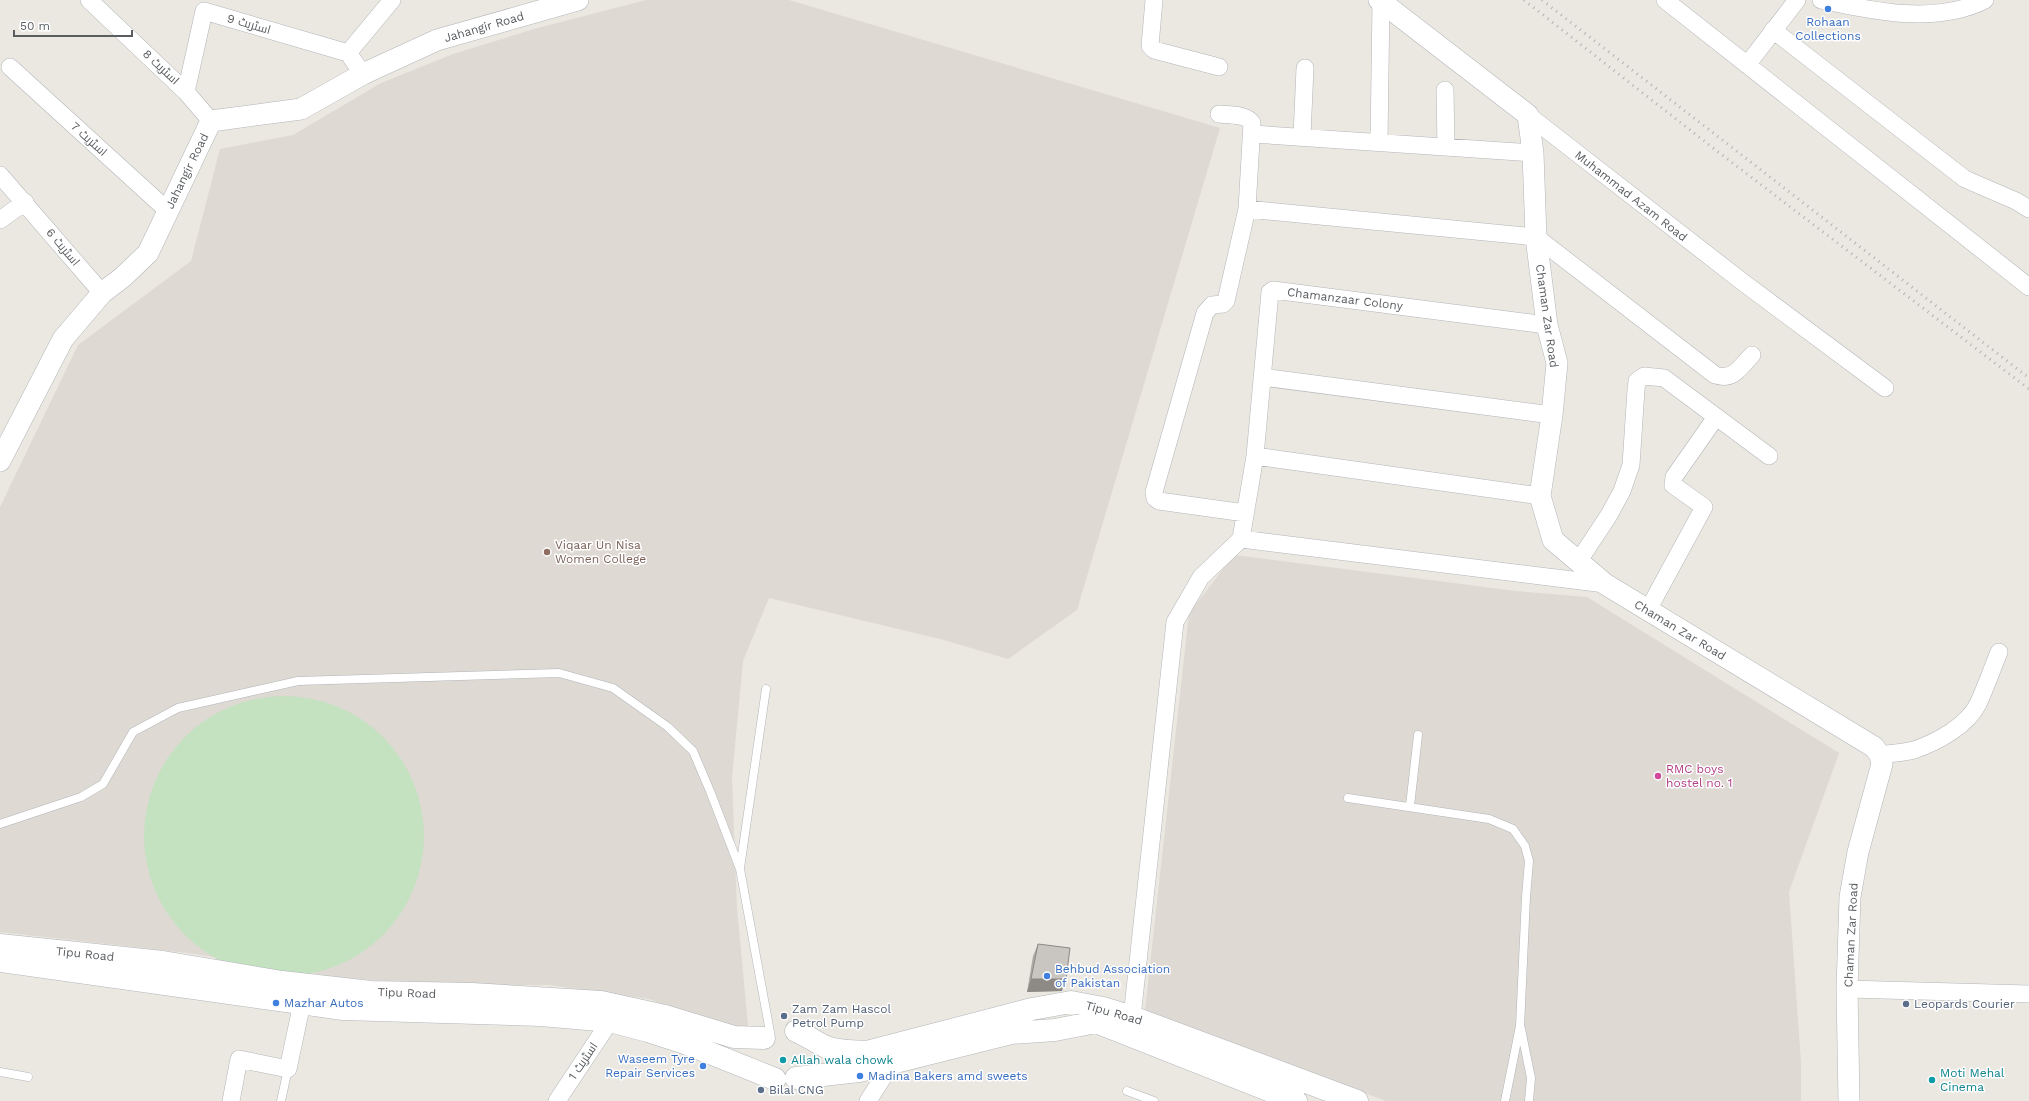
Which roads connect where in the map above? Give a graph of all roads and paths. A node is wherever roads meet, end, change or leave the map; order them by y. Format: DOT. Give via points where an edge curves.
graph roads {
  1 [pos="89,0"];
  2 [pos="392,0"];
  3 [pos="578,0"];
  4 [pos="1154,0"];
  5 [pos="1665,0"];
  6 [pos="1797,0"];
  7 [pos="1821,0"];
  8 [pos="1380,1"];
  9 [pos="1974,3"];
  10 [pos="543,4"];
  11 [pos="204,5"];
  12 [pos="1772,30"];
  13 [pos="348,53"];
  14 [pos="1747,65"];
  15 [pos="1219,67"];
  16 [pos="10,68"];
  17 [pos="1306,68"];
  18 [pos="363,74"];
  19 [pos="1445,90"];
  20 [pos="186,92"];
  21 [pos="1219,114"];
  22 [pos="1528,115"];
  23 [pos="211,121"];
  24 [pos="1253,134"];
  25 [pos="1302,136"];
  26 [pos="1379,142"];
  27 [pos="1446,147"];
  28 [pos="1533,153"];
  29 [pos="0,175"];
  30 [pos="24,202"];
  31 [pos="1247,209"];
  32 [pos="2029,209"];
  33 [pos="168,211"];
  34 [pos="0,220"];
  35 [pos="1536,237"];
  36 [pos="2029,287"];
  37 [pos="102,292"];
  38 [pos="1548,325"];
  39 [pos="1752,355"];
  40 [pos="1262,377"];
  41 [pos="1885,388"];
  42 [pos="1552,415"];
  43 [pos="1716,417"];
  44 [pos="1254,456"];
  45 [pos="1769,456"];
  46 [pos="0,461"];
  47 [pos="1540,496"];
  48 [pos="1245,514"];
  49 [pos="1241,539"];
  50 [pos="1578,562"];
  51 [pos="1605,584"];
  52 [pos="1648,610"];
  53 [pos="1999,652"];
  54 [pos="766,689"];
  55 [pos="1418,735"];
  56 [pos="1880,755"];
  57 [pos="1348,798"];
  58 [pos="1410,806"];
  59 [pos="0,824"];
  60 [pos="740,869"];
  61 [pos="0,945"];
  62 [pos="0,961"];
  63 [pos="2029,985"];
  64 [pos="1847,989"];
  65 [pos="2029,994"];
  66 [pos="302,1003"];
  67 [pos="1132,1017"];
  68 [pos="610,1021"];
  69 [pos="1520,1026"];
  70 [pos="796,1031"];
  71 [pos="767,1035"];
  72 [pos="892,1063"];
  73 [pos="288,1069"];
  74 [pos="0,1072"];
  75 [pos="28,1077"];
  76 [pos="786,1079"];
  77 [pos="1127,1091"];
  78 [pos="1283,1099"];
  79 [pos="231,1101"];
  80 [pos="281,1101"];
  81 [pos="556,1101"];
  82 [pos="868,1101"];
  83 [pos="1154,1101"];
  84 [pos="1357,1101"];
  85 [pos="1505,1101"];
  86 [pos="1529,1101"];
  87 [pos="1849,1101"];
  1 -- 20 [label="street, اسٹریٹ 8"];
  2 -- 13 [label="street"];
  3 -- 10 [label="street, Jahangir Road"];
  4 -- 15 [label="street" via="1150,46 1154,50"];
  5 -- 14 [label="street"];
  6 -- 12 [label="street"];
  7 -- 9 [label="street" via="1870,11 1921,14"];
  8 -- 22 [label="street, Muhammad Azam Road"];
  8 -- 26 [label="street"];
  10 -- 18 [label="street, Jahangir Road" via="437,40"];
  11 -- 13 [label="street, اسٹریٹ 9"];
  11 -- 20 [label="street, اسٹریٹ 9"];
  12 -- 14 [label="street"];
  12 -- 32 [label="street" via="1965,179"];
  13 -- 18 [label="street"];
  14 -- 36 [label="street"];
  16 -- 33 [label="street, اسٹریٹ 7"];
  17 -- 25 [label="street"];
  18 -- 23 [label="street, Jahangir Road" via="301,109"];
  19 -- 27 [label="street"];
  20 -- 23 [label="street, اسٹریٹ 8"];
  21 -- 24 [label="street" via="1250,119"];
  22 -- 28 [label="street, Chaman Zar Road"];
  22 -- 41 [label="street, Muhammad Azam Road" via="1740,280"];
  23 -- 33 [label="street, Jahangir Road"];
  24 -- 25 [label="street"];
  24 -- 31 [label="street"];
  25 -- 26 [label="street"];
  26 -- 27 [label="street"];
  27 -- 28 [label="street"];
  28 -- 35 [label="street, Chaman Zar Road"];
  29 -- 30 [label="street, اسٹریٹ 6"];
  30 -- 34 [label="street"];
  30 -- 37 [label="street, اسٹریٹ 6"];
  31 -- 35 [label="street"];
  31 -- 48 [label="street" via="1226,301 1212,305 1205,313 1154,492 1155,498 1159,501"];
  33 -- 37 [label="street, Jahangir Road" via="148,253 123,277"];
  35 -- 38 [label="street, Chaman Zar Road"];
  35 -- 39 [label="street" via="1715,375 1724,378 1731,376"];
  37 -- 46 [label="street, Jahangir Road" via="63,339"];
  38 -- 40 [label="street, Chamanzaar Colony" via="1273,290 1269,296"];
  38 -- 42 [label="street, Chaman Zar Road" via="1557,363"];
  40 -- 42 [label="street"];
  40 -- 44 [label="street, Chamanzaar Colony"];
  42 -- 47 [label="street, Chaman Zar Road"];
  43 -- 45 [label="street"];
  43 -- 50 [label="street" via="1664,378 1644,376 1637,382 1631,465 1622,491 1609,515"];
  43 -- 52 [label="street" via="1674,477 1673,485 1704,507"];
  44 -- 47 [label="street"];
  44 -- 48 [label="street, Chamanzaar Colony"];
  47 -- 50 [label="street, Chaman Zar Road" via="1553,540"];
  48 -- 49 [label="street, Chamanzaar Colony"];
  49 -- 51 [label="street"];
  49 -- 67 [label="street" via="1201,577 1175,622"];
  50 -- 51 [label="street, Chaman Zar Road"];
  51 -- 52 [label="street, Chaman Zar Road"];
  52 -- 56 [label="street, Chaman Zar Road" via="1874,747"];
  53 -- 56 [label="street" via="1978,705 1969,716 1932,743 1912,750"];
  54 -- 60 [label="lane"];
  55 -- 58 [label="lane"];
  56 -- 64 [label="street, Chaman Zar Road" via="1882,764 1858,852 1850,897"];
  57 -- 58 [label="lane"];
  58 -- 69 [label="lane" via="1505,824 1514,829 1525,846 1529,861"];
  59 -- 60 [label="lane" via="81,797 103,784 133,732 178,708 298,681 559,673 613,688 668,727 693,751"];
  60 -- 71 [label="lane"];
  61 -- 71 [label="main road, Tipu Road" via="163,962 282,982 371,992 472,994 601,1002 665,1016 734,1037"];
  62 -- 66 [label="main road"];
  63 -- 65 [label="street"];
  64 -- 65 [label="street"];
  64 -- 87 [label="street, Chaman Zar Road"];
  66 -- 68 [label="main road" via="343,1008 541,1015"];
  66 -- 73 [label="street"];
  67 -- 70 [label="main road, Tipu Road" via="1071,1002 1025,1011 867,1052 824,1046"];
  67 -- 84 [label="main road, Tipu Road"];
  68 -- 76 [label="main road" via="648,1031"];
  68 -- 81 [label="street, اسٹریٹ 1"];
  69 -- 85 [label="lane"];
  69 -- 86 [label="lane" via="1531,1078"];
  70 -- 71 [label="main road" via="783,1028"];
  70 -- 76 [label="main road" via="805,1038 811,1049 811,1061 805,1071"];
  71 -- 76 [label="main road" via="759,1047 760,1061 767,1074"];
  72 -- 76 [label="main road" via="859,1072"];
  72 -- 78 [label="main road" via="1011,1033 1055,1030 1096,1022"];
  72 -- 82 [label="street"];
  73 -- 79 [label="street" via="239,1059"];
  73 -- 80 [label="lane"];
  74 -- 75 [label="lane"];
  77 -- 83 [label="lane"];
}
